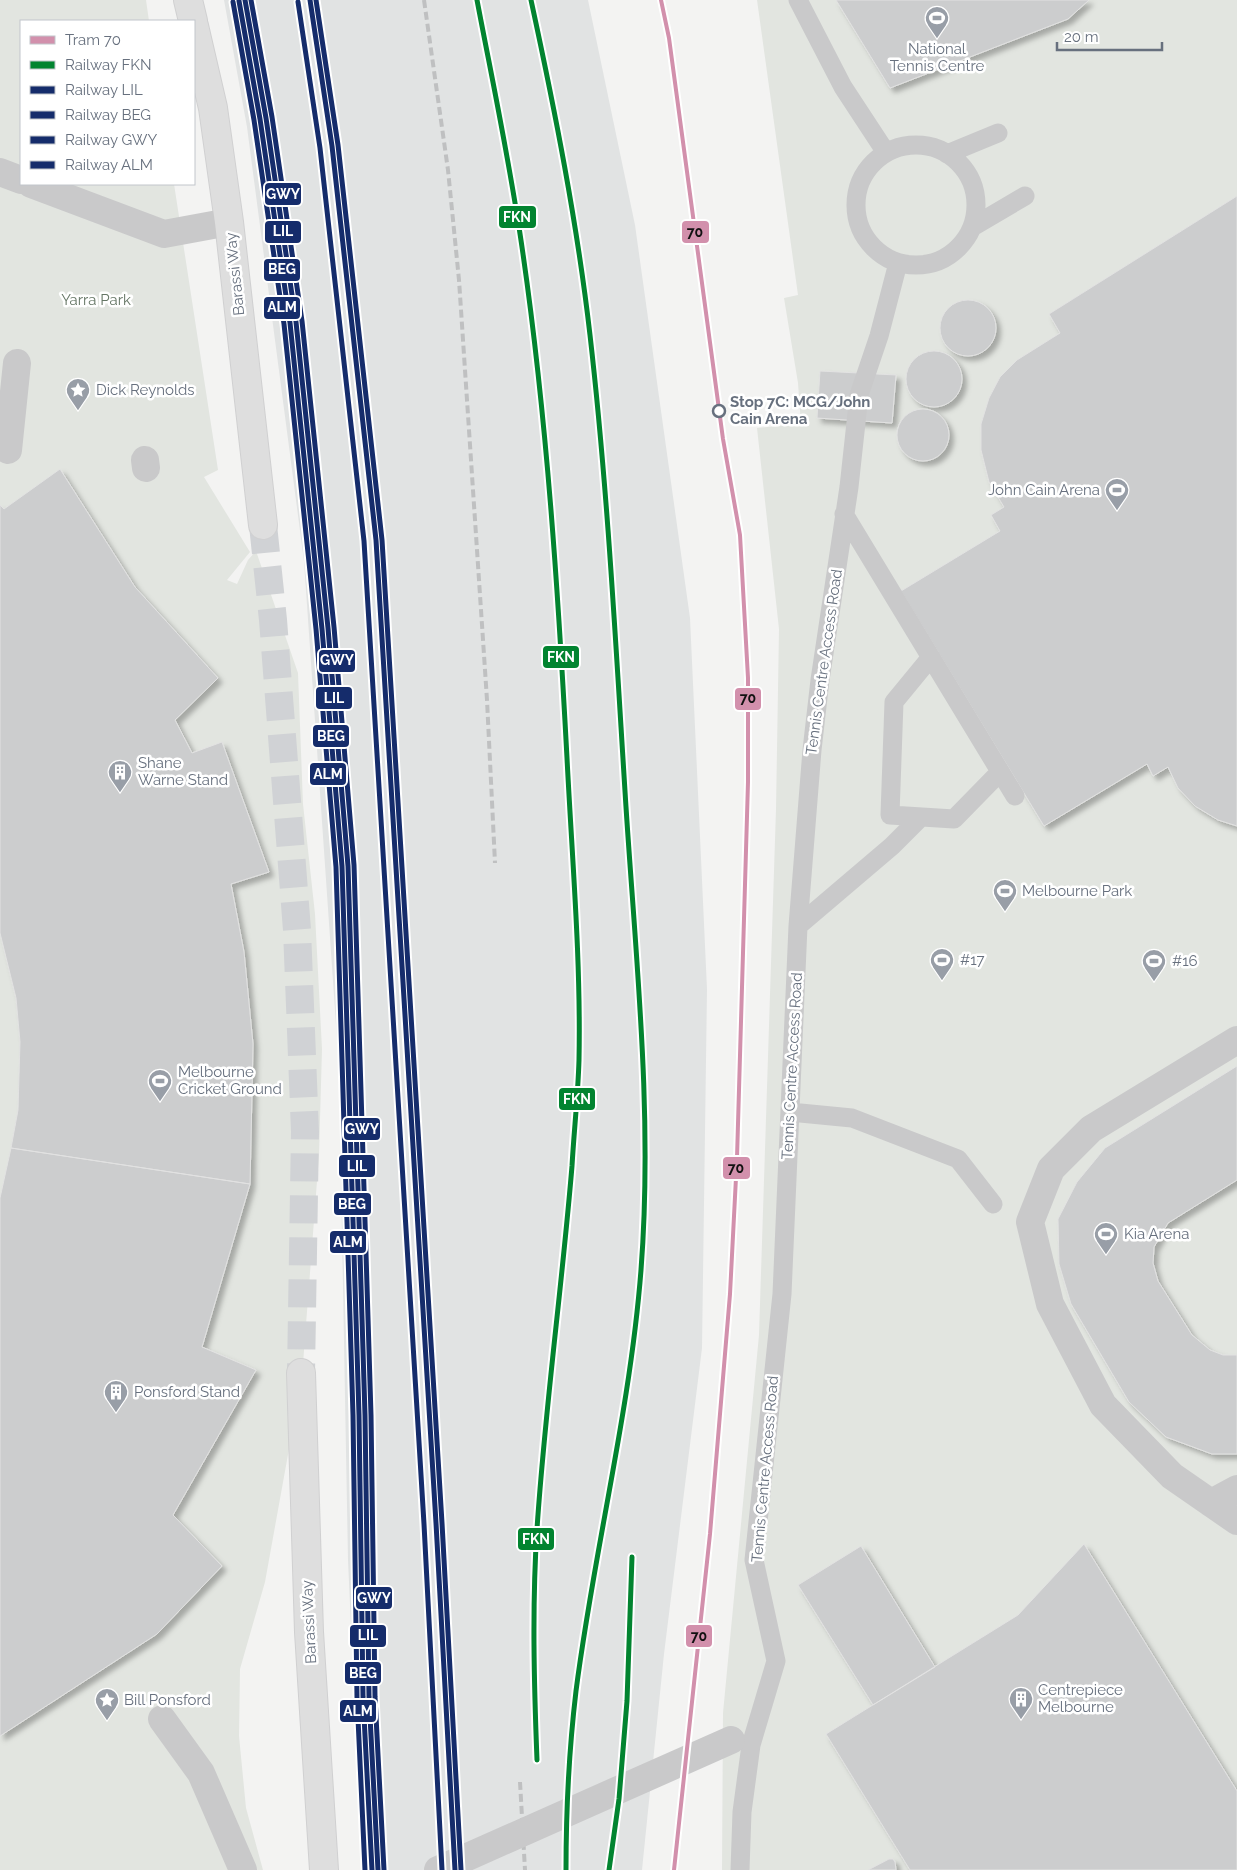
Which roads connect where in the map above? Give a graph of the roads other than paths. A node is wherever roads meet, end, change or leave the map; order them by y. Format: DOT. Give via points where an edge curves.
graph roads {
  1 [pos="188,0"];
  2 [pos="798,0"];
  3 [pos="193,20"];
  4 [pos="195,30"];
  5 [pos="998,133"];
  6 [pos="885,151"];
  7 [pos="946,154"];
  8 [pos="0,172"];
  9 [pos="20,180"];
  10 [pos="35,185"];
  11 [pos="1025,196"];
  12 [pos="229,222"];
  13 [pos="974,226"];
  14 [pos="898,263"];
  15 [pos="17,363"];
  16 [pos="8,450"];
  17 [pos="844,514"];
  18 [pos="263,524"];
  19 [pos="931,657"];
  20 [pos="1000,772"];
  21 [pos="1015,796"];
  22 [pos="921,817"];
  23 [pos="798,926"];
  24 [pos="1237,1040"];
  25 [pos="790,1112"];
  26 [pos="993,1204"];
  27 [pos="301,1373"];
  28 [pos="1237,1489"];
  29 [pos="1211,1503"];
  30 [pos="1237,1521"];
  31 [pos="162,1719"];
  32 [pos="744,1734"];
  33 [pos="243,1870"];
  34 [pos="324,1870"];
  35 [pos="438,1870"];
  36 [pos="740,1870"];
  1 -- 3 [label="main road"];
  2 -- 6 [label="lane" via="843,87"];
  4 -- 12 [label="main road, Barassi Way" via="213,108"];
  5 -- 7 [label="lane"];
  6 -- 7 [label="lane" via="903,144 922,142 940,147"];
  6 -- 14 [label="lane" via="870,164 859,182 855,201 858,221 866,239 880,254"];
  7 -- 13 [label="lane" via="977,190"];
  8 -- 9 [label="street"];
  10 -- 12 [label="street" via="164,234"];
  11 -- 13 [label="lane"];
  12 -- 18 [label="main road, Barassi Way"];
  13 -- 14 [label="lane" via="965,242 935,263 917,266"];
  14 -- 17 [label="lane, Tennis Centre Access Road" via="859,395"];
  15 -- 16 [label="street"];
  17 -- 19 [label="lane"];
  17 -- 23 [label="lane, Tennis Centre Access Road" via="812,750"];
  19 -- 20 [label="lane"];
  19 -- 22 [label="lane" via="894,702 890,814"];
  20 -- 21 [label="lane"];
  20 -- 22 [label="lane" via="954,819"];
  22 -- 23 [label="lane"];
  23 -- 25 [label="lane, Tennis Centre Access Road"];
  24 -- 29 [label="street" via="1091,1129 1051,1169 1030,1222 1050,1304 1102,1405 1172,1476"];
  25 -- 26 [label="lane" via="852,1118 958,1159"];
  25 -- 36 [label="lane, Tennis Centre Access Road" via="782,1294 754,1560 776,1662 751,1745 742,1812"];
  27 -- 34 [label="main road, Barassi Way" via="309,1632"];
  28 -- 29 [label="street"];
  29 -- 30 [label="street"];
  31 -- 33 [label="street" via="201,1773"];
  32 -- 35 [label="street, bridge"];
}
